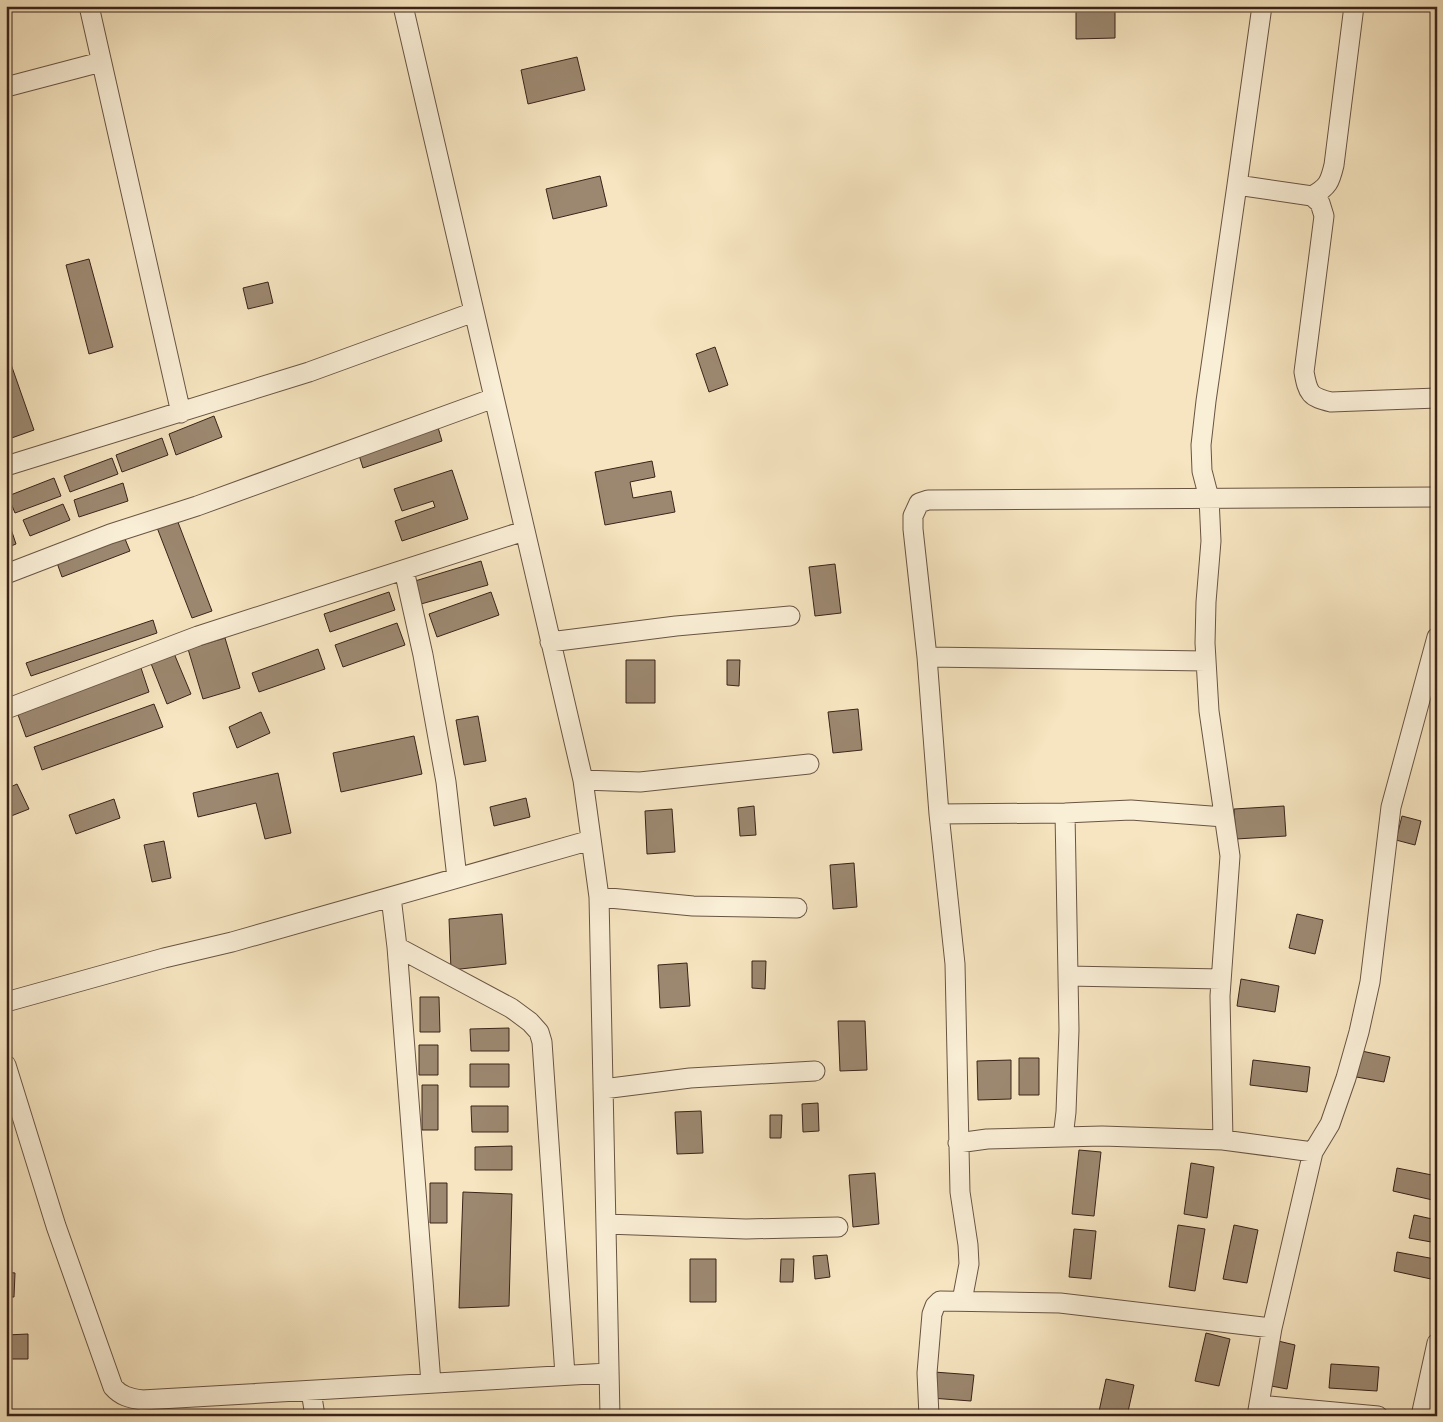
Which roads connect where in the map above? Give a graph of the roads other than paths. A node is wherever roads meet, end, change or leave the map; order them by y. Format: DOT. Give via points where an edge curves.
graph roads {
  1 [pos="89,6"];
  2 [pos="403,6"];
  3 [pos="1262,6"];
  4 [pos="1354,6"];
  5 [pos="101,62"];
  6 [pos="6,87"];
  7 [pos="1238,185"];
  8 [pos="1312,196"];
  9 [pos="474,312"];
  10 [pos="494,398"];
  11 [pos="1437,398"];
  12 [pos="180,413"];
  13 [pos="6,466"];
  14 [pos="1437,497"];
  15 [pos="1209,498"];
  16 [pos="524,531"];
  17 [pos="404,570"];
  18 [pos="6,574"];
  19 [pos="790,616"];
  20 [pos="1437,637"];
  21 [pos="550,642"];
  22 [pos="927,657"];
  23 [pos="1206,661"];
  24 [pos="6,709"];
  25 [pos="809,764"];
  26 [pos="583,780"];
  27 [pos="1066,813"];
  28 [pos="939,814"];
  29 [pos="1224,817"];
  30 [pos="590,840"];
  31 [pos="457,878"];
  32 [pos="391,897"];
  33 [pos="598,897"];
  34 [pos="797,908"];
  35 [pos="397,947"];
  36 [pos="1068,976"];
  37 [pos="1221,979"];
  38 [pos="6,1002"];
  39 [pos="6,1065"];
  40 [pos="815,1071"];
  41 [pos="603,1089"];
  42 [pos="1063,1137"];
  43 [pos="1223,1140"];
  44 [pos="958,1143"];
  45 [pos="1313,1152"];
  46 [pos="606,1224"];
  47 [pos="838,1227"];
  48 [pos="962,1301"];
  49 [pos="1272,1328"];
  50 [pos="1436,1346"];
  51 [pos="608,1372"];
  52 [pos="565,1375"];
  53 [pos="431,1383"];
  54 [pos="311,1391"];
  55 [pos="1258,1411"];
  56 [pos="315,1416"];
  57 [pos="610,1416"];
  58 [pos="929,1416"];
  59 [pos="1378,1416"];
  60 [pos="1421,1416"];
  1 -- 5 [label="street"];
  2 -- 9 [label="street"];
  3 -- 7 [label="street"];
  4 -- 8 [label="street" via="1334,165 1330,182"];
  5 -- 6 [label="street"];
  5 -- 12 [label="street"];
  7 -- 8 [label="street"];
  7 -- 15 [label="street" via="1201,445 1202,471"];
  8 -- 11 [label="street" via="1320,203 1324,216 1304,372 1307,389 1315,398 1331,402"];
  9 -- 10 [label="street"];
  9 -- 12 [label="street" via="309,372"];
  10 -- 16 [label="street"];
  10 -- 18 [label="street"];
  12 -- 13 [label="street"];
  14 -- 15 [label="street"];
  15 -- 22 [label="street" via="928,500 918,503 912,529"];
  15 -- 23 [label="street" via="1211,541"];
  16 -- 17 [label="street"];
  16 -- 21 [label="street"];
  17 -- 24 [label="street" via="198,636"];
  17 -- 31 [label="street" via="446,782"];
  19 -- 21 [label="street"];
  20 -- 45 [label="street" via="1391,808 1370,982 1359,1032 1330,1124"];
  21 -- 26 [label="street"];
  22 -- 23 [label="street"];
  22 -- 28 [label="street"];
  23 -- 29 [label="street" via="1209,711"];
  25 -- 26 [label="street" via="640,782"];
  26 -- 30 [label="street"];
  27 -- 28 [label="street"];
  27 -- 29 [label="street" via="1131,810"];
  27 -- 36 [label="street"];
  28 -- 44 [label="street" via="955,964"];
  29 -- 37 [label="street" via="1230,856"];
  30 -- 31 [label="street"];
  30 -- 33 [label="street"];
  31 -- 32 [label="street"];
  32 -- 35 [label="street"];
  32 -- 38 [label="street"];
  33 -- 34 [label="street" via="693,906"];
  33 -- 41 [label="street"];
  35 -- 52 [label="street" via="511,1008 539,1032"];
  35 -- 53 [label="street"];
  36 -- 37 [label="street"];
  36 -- 42 [label="street" via="1069,1030"];
  37 -- 43 [label="street"];
  39 -- 54 [label="street" via="56,1226 112,1387 129,1398 142,1400"];
  40 -- 41 [label="street" via="690,1078"];
  41 -- 46 [label="street"];
  42 -- 43 [label="street"];
  42 -- 44 [label="street"];
  43 -- 45 [label="street"];
  44 -- 48 [label="street" via="969,1264"];
  45 -- 49 [label="street"];
  46 -- 47 [label="street" via="746,1229"];
  46 -- 51 [label="street"];
  48 -- 49 [label="street" via="1060,1303"];
  48 -- 58 [label="street" via="940,1301 934,1306 927,1373"];
  49 -- 55 [label="street"];
  50 -- 60 [label="street"];
  51 -- 52 [label="street"];
  51 -- 57 [label="street"];
  52 -- 53 [label="street"];
  53 -- 54 [label="street"];
  54 -- 56 [label="street"];
  55 -- 59 [label="street"];
}
